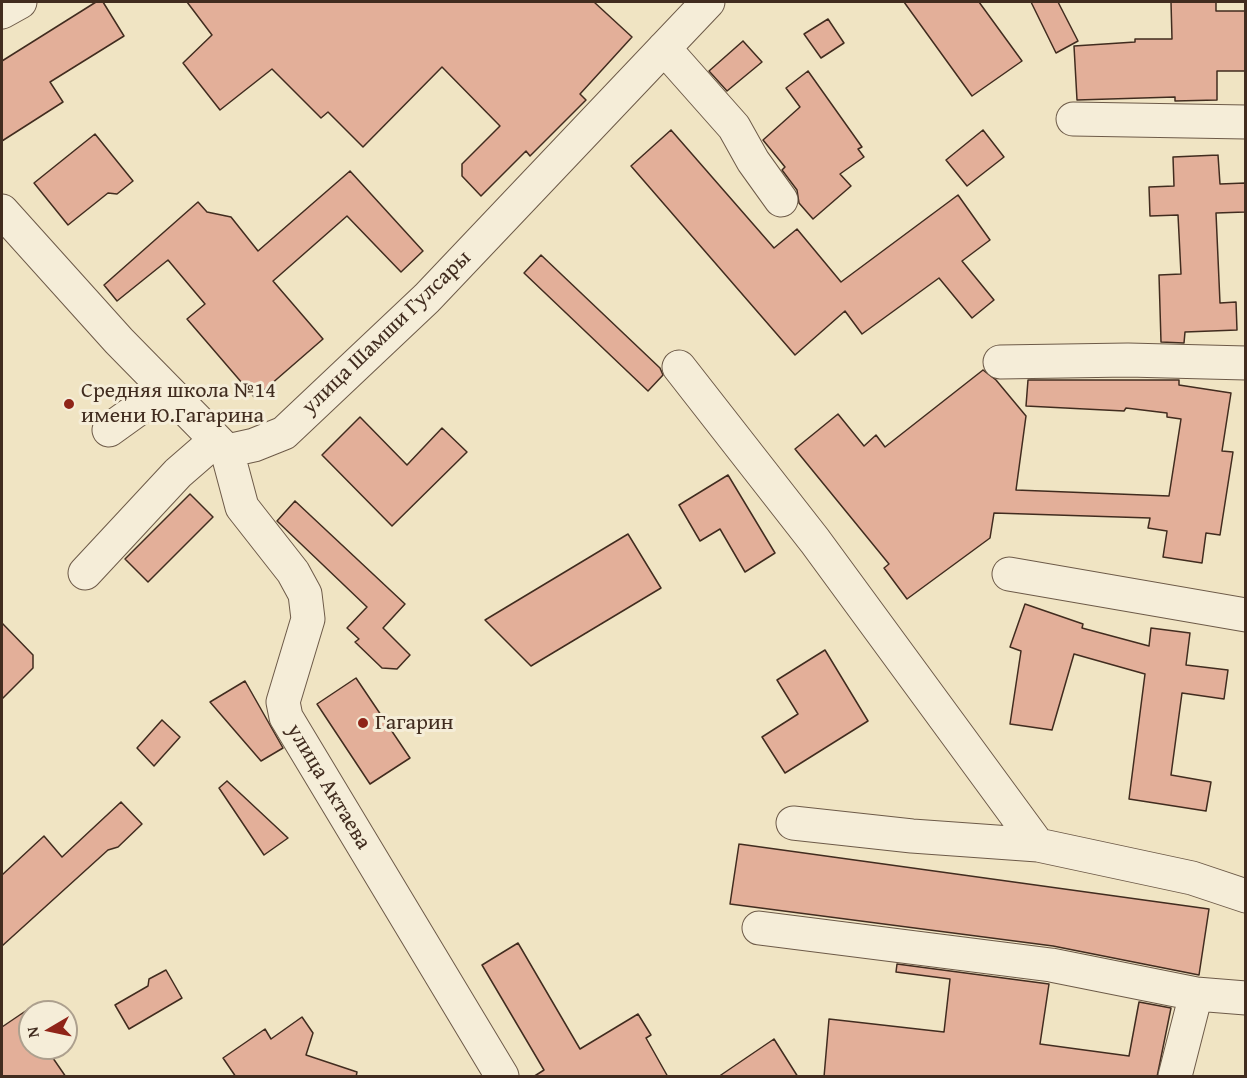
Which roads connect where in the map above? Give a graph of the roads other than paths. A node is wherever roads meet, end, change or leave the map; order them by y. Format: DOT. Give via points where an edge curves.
graph roads {
  1 [pos="20,2"];
  2 [pos="708,2"];
  3 [pos="2,12"];
  4 [pos="664,48"];
  5 [pos="1072,119"];
  6 [pos="1245,122"];
  7 [pos="782,200"];
  8 [pos="2,211"];
  9 [pos="1000,362"];
  10 [pos="1245,363"];
  11 [pos="679,367"];
  12 [pos="165,389"];
  13 [pos="109,430"];
  14 [pos="221,446"];
  15 [pos="85,573"];
  16 [pos="1009,574"];
  17 [pos="1245,615"];
  18 [pos="793,823"];
  19 [pos="1038,845"];
  20 [pos="1245,896"];
  21 [pos="759,928"];
  22 [pos="1196,994"];
  23 [pos="1245,998"];
  24 [pos="502,1077"];
  25 [pos="1175,1077"];
  1 -- 3 [label="street"];
  2 -- 4 [label="street, улица Шамши Гулсары"];
  4 -- 7 [label="street" via="735,127"];
  4 -- 14 [label="street, улица Шамши Гулсары" via="427,298 284,433 254,445"];
  5 -- 6 [label="street"];
  8 -- 12 [label="street"];
  9 -- 10 [label="street"];
  11 -- 19 [label="street" via="814,541"];
  12 -- 13 [label="street"];
  12 -- 14 [label="street"];
  14 -- 15 [label="street" via="178,473"];
  14 -- 24 [label="street, улица Актаева" via="243,507 305,594 308,619 283,702 286,717"];
  16 -- 17 [label="street"];
  18 -- 19 [label="street"];
  19 -- 20 [label="street" via="1192,878"];
  21 -- 22 [label="street" via="1051,965"];
  22 -- 23 [label="street"];
  22 -- 25 [label="street"];
}
